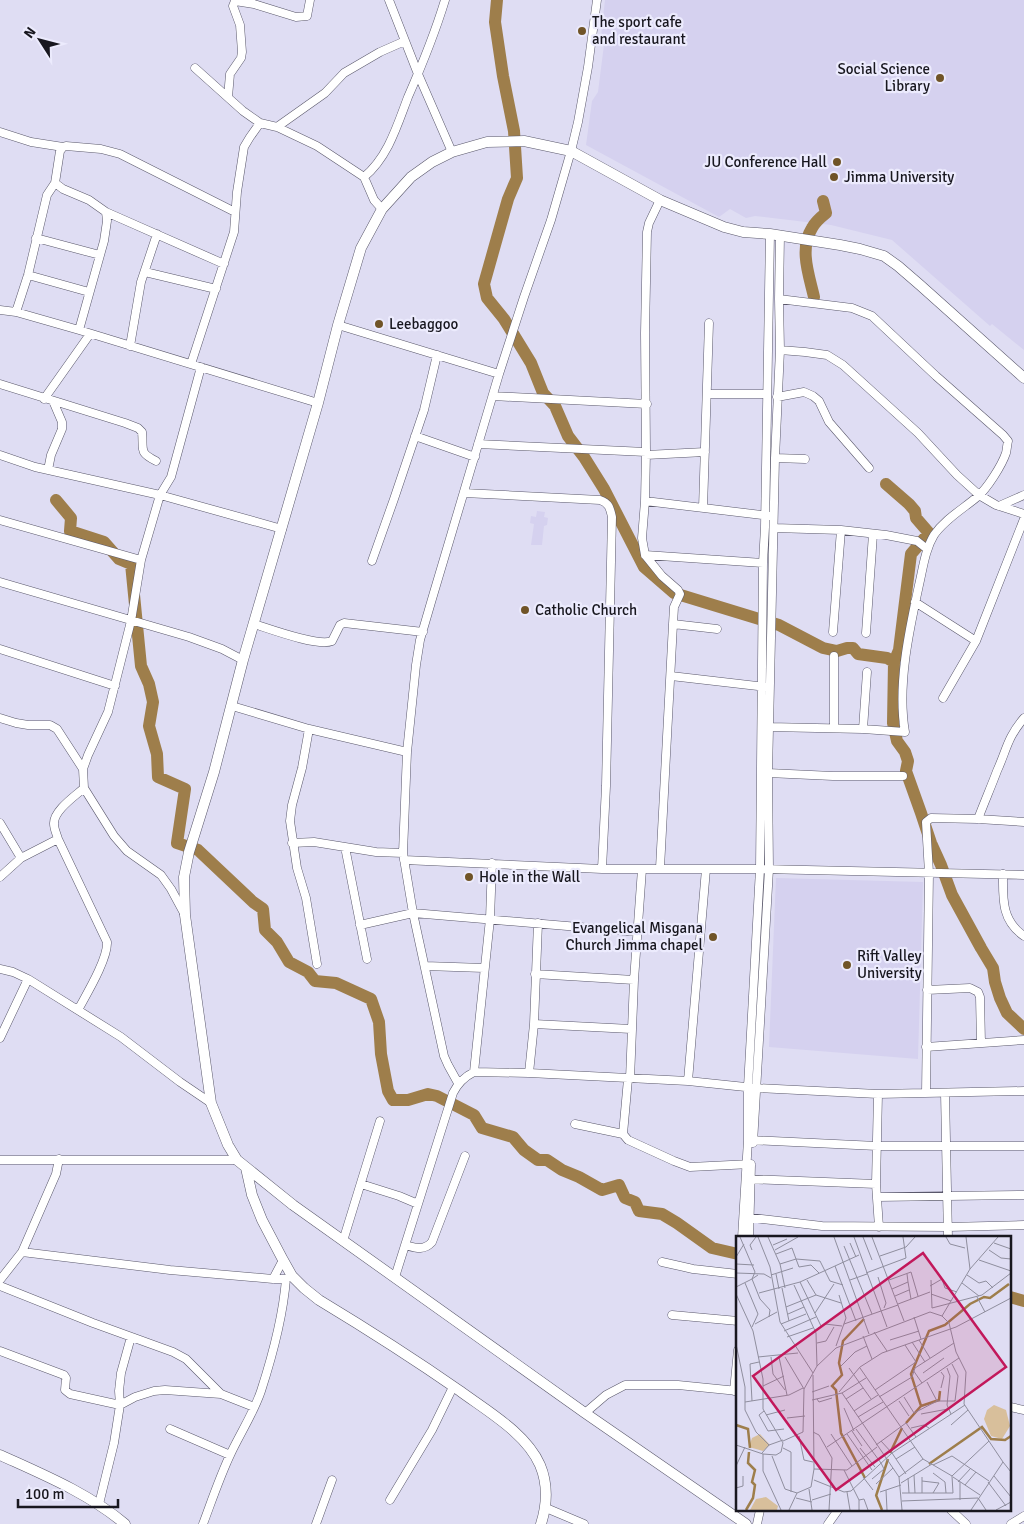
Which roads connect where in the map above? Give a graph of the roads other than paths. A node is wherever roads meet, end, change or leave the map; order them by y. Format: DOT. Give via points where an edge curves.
graph roads {
  1 [pos="310,0"];
  2 [pos="389,0"];
  3 [pos="446,0"];
  4 [pos="597,0"];
  5 [pos="405,41"];
  6 [pos="196,68"];
  7 [pos="418,74"];
  8 [pos="228,97"];
  9 [pos="260,123"];
  10 [pos="277,127"];
  11 [pos="0,132"];
  12 [pos="62,147"];
  13 [pos="571,151"];
  14 [pos="452,152"];
  15 [pos="364,177"];
  16 [pos="55,183"];
  17 [pos="660,200"];
  18 [pos="382,209"];
  19 [pos="106,212"];
  20 [pos="235,212"];
  21 [pos="157,234"];
  22 [pos="778,235"];
  23 [pos="36,238"];
  24 [pos="100,255"];
  25 [pos="224,264"];
  26 [pos="145,272"];
  27 [pos="28,275"];
  28 [pos="216,289"];
  29 [pos="89,292"];
  30 [pos="779,299"];
  31 [pos="0,310"];
  32 [pos="16,312"];
  33 [pos="710,323"];
  34 [pos="338,325"];
  35 [pos="79,330"];
  36 [pos="90,334"];
  37 [pos="130,346"];
  38 [pos="780,350"];
  39 [pos="437,355"];
  40 [pos="191,364"];
  41 [pos="201,367"];
  42 [pos="499,374"];
  43 [pos="1024,378"];
  44 [pos="0,384"];
  45 [pos="707,394"];
  46 [pos="767,394"];
  47 [pos="493,396"];
  48 [pos="777,397"];
  49 [pos="44,398"];
  50 [pos="53,401"];
  51 [pos="318,403"];
  52 [pos="647,404"];
  53 [pos="416,436"];
  54 [pos="478,444"];
  55 [pos="705,452"];
  56 [pos="646,453"];
  57 [pos="0,455"];
  58 [pos="475,458"];
  59 [pos="775,458"];
  60 [pos="805,459"];
  61 [pos="156,461"];
  62 [pos="869,468"];
  63 [pos="48,470"];
  64 [pos="464,493"];
  65 [pos="160,495"];
  66 [pos="979,495"];
  67 [pos="1024,495"];
  68 [pos="645,501"];
  69 [pos="999,506"];
  70 [pos="703,508"];
  71 [pos="1024,514"];
  72 [pos="765,516"];
  73 [pos="774,516"];
  74 [pos="1024,519"];
  75 [pos="0,520"];
  76 [pos="282,528"];
  77 [pos="774,528"];
  78 [pos="841,530"];
  79 [pos="873,534"];
  80 [pos="927,549"];
  81 [pos="645,555"];
  82 [pos="141,560"];
  83 [pos="372,561"];
  84 [pos="763,563"];
  85 [pos="0,582"];
  86 [pos="915,602"];
  87 [pos="131,621"];
  88 [pos="254,624"];
  89 [pos="673,624"];
  90 [pos="717,629"];
  91 [pos="423,632"];
  92 [pos="833,632"];
  93 [pos="866,634"];
  94 [pos="976,641"];
  95 [pos="0,649"];
  96 [pos="834,656"];
  97 [pos="244,660"];
  98 [pos="866,672"];
  99 [pos="671,676"];
  100 [pos="115,686"];
  101 [pos="762,686"];
  102 [pos="770,687"];
  103 [pos="943,698"];
  104 [pos="232,706"];
  105 [pos="0,718"];
  106 [pos="1024,718"];
  107 [pos="769,727"];
  108 [pos="834,728"];
  109 [pos="309,729"];
  110 [pos="863,729"];
  111 [pos="406,752"];
  112 [pos="83,769"];
  113 [pos="768,773"];
  114 [pos="903,776"];
  115 [pos="84,788"];
  116 [pos="978,819"];
  117 [pos="1024,822"];
  118 [pos="0,823"];
  119 [pos="58,839"];
  120 [pos="292,843"];
  121 [pos="345,848"];
  122 [pos="403,856"];
  123 [pos="21,858"];
  124 [pos="492,863"];
  125 [pos="602,868"];
  126 [pos="660,868"];
  127 [pos="642,869"];
  128 [pos="706,869"];
  129 [pos="760,869"];
  130 [pos="769,869"];
  131 [pos="929,873"];
  132 [pos="1003,874"];
  133 [pos="1024,875"];
  134 [pos="0,876"];
  135 [pos="413,914"];
  136 [pos="185,915"];
  137 [pos="490,919"];
  138 [pos="538,923"];
  139 [pos="360,925"];
  140 [pos="638,932"];
  141 [pos="1024,936"];
  142 [pos="366,959"];
  143 [pos="317,964"];
  144 [pos="425,966"];
  145 [pos="484,968"];
  146 [pos="0,970"];
  147 [pos="535,974"];
  148 [pos="28,979"];
  149 [pos="634,980"];
  150 [pos="928,990"];
  151 [pos="78,1010"];
  152 [pos="534,1024"];
  153 [pos="632,1029"];
  154 [pos="0,1038"];
  155 [pos="1024,1040"];
  156 [pos="981,1043"];
  157 [pos="926,1047"];
  158 [pos="474,1072"];
  159 [pos="529,1073"];
  160 [pos="629,1079"];
  161 [pos="688,1081"];
  162 [pos="458,1084"];
  163 [pos="752,1088"];
  164 [pos="1024,1090"];
  165 [pos="945,1093"];
  166 [pos="878,1094"];
  167 [pos="926,1094"];
  168 [pos="211,1103"];
  169 [pos="380,1121"];
  170 [pos="575,1124"];
  171 [pos="623,1134"];
  172 [pos="750,1140"];
  173 [pos="877,1146"];
  174 [pos="1024,1146"];
  175 [pos="947,1147"];
  176 [pos="465,1156"];
  177 [pos="58,1159"];
  178 [pos="0,1160"];
  179 [pos="237,1160"];
  180 [pos="749,1164"];
  181 [pos="246,1168"];
  182 [pos="748,1179"];
  183 [pos="361,1184"];
  184 [pos="876,1184"];
  185 [pos="1024,1195"];
  186 [pos="877,1197"];
  187 [pos="948,1197"];
  188 [pos="418,1204"];
  189 [pos="746,1217"];
  190 [pos="1024,1226"];
  191 [pos="878,1227"];
  192 [pos="948,1227"];
  193 [pos="742,1236"];
  194 [pos="748,1236"];
  195 [pos="948,1236"];
  196 [pos="344,1240"];
  197 [pos="405,1245"];
  198 [pos="22,1252"];
  199 [pos="283,1260"];
  200 [pos="662,1262"];
  201 [pos="736,1274"];
  202 [pos="395,1277"];
  203 [pos="289,1278"];
  204 [pos="273,1279"];
  205 [pos="0,1280"];
  206 [pos="0,1286"];
  207 [pos="672,1315"];
  208 [pos="736,1321"];
  209 [pos="131,1337"];
  210 [pos="0,1351"];
  211 [pos="453,1387"];
  212 [pos="736,1391"];
  213 [pos="221,1394"];
  214 [pos="120,1405"];
  215 [pos="254,1407"];
  216 [pos="585,1412"];
  217 [pos="170,1429"];
  218 [pos="0,1455"];
  219 [pos="230,1455"];
  220 [pos="332,1480"];
  221 [pos="390,1500"];
  222 [pos="99,1504"];
  223 [pos="546,1508"];
  224 [pos="837,1512"];
  225 [pos="953,1512"];
  226 [pos="1024,1516"];
  227 [pos="125,1524"];
  228 [pos="204,1524"];
  229 [pos="316,1524"];
  230 [pos="541,1524"];
  231 [pos="584,1524"];
  232 [pos="746,1524"];
  233 [pos="828,1524"];
  234 [pos="966,1524"];
  235 [pos="1011,1524"];
  1 -- 8 [label="street" via="307,16 303,17 235,1 233,6 240,25 242,52 230,74"];
  2 -- 5 [label="street"];
  3 -- 7 [label="street"];
  4 -- 13 [label="street"];
  5 -- 7 [label="street"];
  5 -- 10 [label="street" via="344,74 325,93"];
  6 -- 8 [label="street"];
  7 -- 14 [label="street"];
  7 -- 15 [label="street" via="388,147 374,169"];
  8 -- 9 [label="street"];
  9 -- 10 [label="street"];
  9 -- 20 [label="street" via="244,148"];
  10 -- 15 [label="street" via="317,146"];
  11 -- 12 [label="street"];
  12 -- 16 [label="street"];
  12 -- 20 [label="street" via="102,149 120,154"];
  13 -- 14 [label="street" via="524,140 490,142"];
  13 -- 17 [label="street"];
  13 -- 42 [label="street"];
  14 -- 18 [label="street" via="411,177"];
  15 -- 18 [label="street" via="374,200"];
  16 -- 19 [label="street"];
  16 -- 23 [label="street" via="47,195"];
  17 -- 22 [label="street" via="724,227"];
  17 -- 52 [label="street" via="647,232"];
  18 -- 34 [label="street" via="361,248"];
  19 -- 21 [label="street"];
  19 -- 24 [label="street"];
  20 -- 25 [label="street" via="234,232"];
  21 -- 25 [label="street"];
  21 -- 26 [label="street"];
  22 -- 30 [label="street"];
  22 -- 43 [label="street" via="884,256"];
  22 -- 46 [label="street"];
  23 -- 24 [label="street"];
  23 -- 27 [label="street"];
  24 -- 29 [label="street"];
  25 -- 28 [label="street"];
  26 -- 28 [label="street"];
  26 -- 37 [label="street"];
  27 -- 29 [label="street"];
  27 -- 32 [label="street"];
  28 -- 40 [label="street"];
  29 -- 35 [label="street"];
  30 -- 38 [label="street"];
  30 -- 66 [label="street" via="852,308 872,316 1003,435 1008,442 1006,453"];
  31 -- 32 [label="street"];
  32 -- 35 [label="street"];
  33 -- 45 [label="street"];
  34 -- 39 [label="street"];
  34 -- 51 [label="street"];
  35 -- 36 [label="street"];
  36 -- 37 [label="street"];
  36 -- 49 [label="street"];
  37 -- 40 [label="street"];
  38 -- 48 [label="street"];
  38 -- 66 [label="street" via="827,355 843,365 918,433"];
  39 -- 42 [label="street"];
  39 -- 53 [label="street"];
  40 -- 41 [label="street"];
  41 -- 51 [label="street"];
  41 -- 65 [label="street" via="171,477"];
  42 -- 47 [label="street"];
  44 -- 49 [label="street"];
  45 -- 46 [label="street"];
  45 -- 55 [label="street"];
  46 -- 72 [label="street"];
  47 -- 52 [label="street"];
  47 -- 54 [label="street"];
  48 -- 59 [label="street"];
  48 -- 62 [label="street" via="804,392 813,396 829,422"];
  49 -- 50 [label="street"];
  50 -- 61 [label="street" via="138,428 142,432 144,455"];
  50 -- 63 [label="street" via="62,429"];
  51 -- 76 [label="street"];
  52 -- 56 [label="street"];
  53 -- 58 [label="street"];
  53 -- 83 [label="street"];
  54 -- 56 [label="street"];
  54 -- 58 [label="street"];
  55 -- 56 [label="street"];
  55 -- 70 [label="street"];
  56 -- 68 [label="street"];
  57 -- 63 [label="street"];
  58 -- 64 [label="street"];
  59 -- 60 [label="street"];
  59 -- 73 [label="street"];
  63 -- 65 [label="street"];
  64 -- 91 [label="street"];
  64 -- 125 [label="street" via="600,500 609,506 612,517"];
  65 -- 76 [label="street"];
  65 -- 82 [label="street"];
  66 -- 69 [label="street"];
  66 -- 80 [label="street" via="942,526"];
  67 -- 69 [label="street"];
  68 -- 70 [label="street"];
  68 -- 81 [label="street" via="642,538"];
  69 -- 71 [label="street"];
  70 -- 72 [label="street"];
  72 -- 73 [label="street"];
  72 -- 84 [label="street"];
  73 -- 77 [label="street"];
  74 -- 94 [label="street"];
  75 -- 82 [label="street"];
  76 -- 88 [label="street"];
  77 -- 78 [label="street"];
  77 -- 102 [label="street"];
  78 -- 79 [label="street"];
  78 -- 92 [label="street"];
  79 -- 80 [label="street" via="917,541"];
  79 -- 93 [label="street"];
  80 -- 86 [label="street"];
  81 -- 84 [label="street"];
  81 -- 89 [label="street" via="680,594 674,607"];
  82 -- 87 [label="street"];
  84 -- 101 [label="street"];
  85 -- 87 [label="street"];
  86 -- 94 [label="street"];
  86 -- 110 [label="street" via="903,677 905,732"];
  87 -- 97 [label="street" via="189,637"];
  87 -- 100 [label="street"];
  88 -- 91 [label="street" via="326,643 332,641 344,623"];
  88 -- 97 [label="street"];
  89 -- 90 [label="street"];
  89 -- 99 [label="street"];
  91 -- 111 [label="street"];
  94 -- 103 [label="street"];
  95 -- 100 [label="street"];
  96 -- 108 [label="street"];
  97 -- 104 [label="street"];
  98 -- 110 [label="street"];
  99 -- 101 [label="street"];
  99 -- 126 [label="street"];
  100 -- 112 [label="street" via="108,712"];
  101 -- 102 [label="street"];
  101 -- 129 [label="street"];
  102 -- 107 [label="street"];
  104 -- 109 [label="street"];
  104 -- 136 [label="street" via="189,852 184,878"];
  105 -- 112 [label="street" via="22,724 50,725 57,729"];
  106 -- 116 [label="street" via="1006,746"];
  107 -- 108 [label="street"];
  107 -- 113 [label="street"];
  108 -- 110 [label="street"];
  109 -- 111 [label="street"];
  109 -- 120 [label="street" via="292,806"];
  111 -- 122 [label="street"];
  112 -- 115 [label="street"];
  113 -- 114 [label="street"];
  113 -- 130 [label="street"];
  115 -- 119 [label="street" via="56,815 53,823"];
  115 -- 136 [label="street" via="114,836 127,851 161,875"];
  116 -- 117 [label="street"];
  116 -- 131 [label="street" via="931,818 925,825"];
  118 -- 123 [label="street"];
  119 -- 123 [label="street"];
  119 -- 151 [label="street" via="107,942 93,982"];
  120 -- 121 [label="street" via="314,842"];
  120 -- 143 [label="street" via="306,898"];
  121 -- 122 [label="street"];
  121 -- 139 [label="street"];
  122 -- 124 [label="street"];
  122 -- 135 [label="street"];
  123 -- 134 [label="street"];
  124 -- 125 [label="street"];
  124 -- 137 [label="street"];
  125 -- 127 [label="street"];
  126 -- 127 [label="street"];
  126 -- 128 [label="street"];
  127 -- 140 [label="street"];
  128 -- 129 [label="street"];
  128 -- 161 [label="street"];
  129 -- 130 [label="street"];
  129 -- 163 [label="street"];
  130 -- 131 [label="street"];
  130 -- 163 [label="street"];
  131 -- 132 [label="street"];
  131 -- 150 [label="street"];
  132 -- 133 [label="street"];
  132 -- 141 [label="street" via="1005,912"];
  135 -- 137 [label="street"];
  135 -- 139 [label="street"];
  135 -- 144 [label="street"];
  136 -- 168 [label="street"];
  137 -- 138 [label="street"];
  137 -- 145 [label="street"];
  138 -- 140 [label="street"];
  138 -- 147 [label="street"];
  139 -- 142 [label="street"];
  140 -- 149 [label="street"];
  144 -- 145 [label="street"];
  144 -- 162 [label="street" via="444,1056"];
  145 -- 158 [label="street"];
  146 -- 148 [label="street"];
  147 -- 149 [label="street"];
  147 -- 152 [label="street"];
  148 -- 151 [label="street"];
  148 -- 154 [label="street"];
  149 -- 153 [label="street"];
  150 -- 156 [label="street" via="970,988 978,992"];
  150 -- 157 [label="street"];
  151 -- 168 [label="street" via="121,1037"];
  152 -- 153 [label="street"];
  152 -- 159 [label="street"];
  153 -- 160 [label="street"];
  155 -- 156 [label="street"];
  156 -- 157 [label="street"];
  157 -- 167 [label="street"];
  158 -- 159 [label="street"];
  158 -- 162 [label="street"];
  159 -- 160 [label="street"];
  160 -- 161 [label="street"];
  160 -- 171 [label="street"];
  161 -- 163 [label="street"];
  162 -- 188 [label="street"];
  163 -- 166 [label="street"];
  163 -- 172 [label="street"];
  164 -- 165 [label="street"];
  165 -- 167 [label="street"];
  165 -- 175 [label="street"];
  166 -- 167 [label="street"];
  166 -- 173 [label="street"];
  168 -- 179 [label="street"];
  169 -- 183 [label="street"];
  170 -- 171 [label="street"];
  171 -- 180 [label="street" via="628,1140 690,1166"];
  172 -- 173 [label="street"];
  172 -- 180 [label="street"];
  173 -- 175 [label="street"];
  173 -- 184 [label="street"];
  174 -- 175 [label="street"];
  175 -- 187 [label="street"];
  176 -- 197 [label="street" via="432,1242 423,1249"];
  177 -- 178 [label="street"];
  177 -- 179 [label="street"];
  177 -- 198 [label="street" via="56,1174"];
  179 -- 181 [label="street"];
  180 -- 182 [label="street"];
  181 -- 196 [label="street"];
  181 -- 199 [label="street" via="262,1220"];
  182 -- 184 [label="street"];
  182 -- 189 [label="street"];
  183 -- 188 [label="street"];
  183 -- 196 [label="street"];
  184 -- 186 [label="street"];
  185 -- 187 [label="street"];
  186 -- 187 [label="street"];
  186 -- 191 [label="street"];
  187 -- 192 [label="street"];
  188 -- 197 [label="street"];
  189 -- 191 [label="street" via="822,1226"];
  189 -- 193 [label="street"];
  189 -- 194 [label="street"];
  190 -- 192 [label="street"];
  191 -- 192 [label="street"];
  192 -- 195 [label="street"];
  196 -- 202 [label="street"];
  197 -- 202 [label="street"];
  198 -- 204 [label="street"];
  198 -- 205 [label="street"];
  199 -- 203 [label="street"];
  199 -- 204 [label="street"];
  200 -- 201 [label="street"];
  202 -- 216 [label="street"];
  203 -- 204 [label="street"];
  203 -- 211 [label="street"];
  203 -- 215 [label="street" via="274,1351"];
  206 -- 209 [label="street"];
  207 -- 208 [label="street"];
  209 -- 213 [label="street" via="186,1358"];
  209 -- 214 [label="street" via="121,1373"];
  210 -- 214 [label="street" via="64,1375 65,1390 70,1394"];
  211 -- 221 [label="street" via="432,1430"];
  211 -- 223 [label="street" via="512,1429 531,1450 540,1465 545,1484"];
  212 -- 216 [label="street" via="678,1385 625,1385"];
  213 -- 214 [label="street" via="154,1391"];
  213 -- 215 [label="street"];
  214 -- 222 [label="street"];
  215 -- 219 [label="street"];
  216 -- 232 [label="street"];
  217 -- 219 [label="street"];
  218 -- 222 [label="street"];
  219 -- 228 [label="street"];
  220 -- 229 [label="street"];
  222 -- 227 [label="street"];
  223 -- 230 [label="street"];
  223 -- 231 [label="street"];
  224 -- 233 [label="street"];
  225 -- 234 [label="street"];
  226 -- 235 [label="street"];
}
